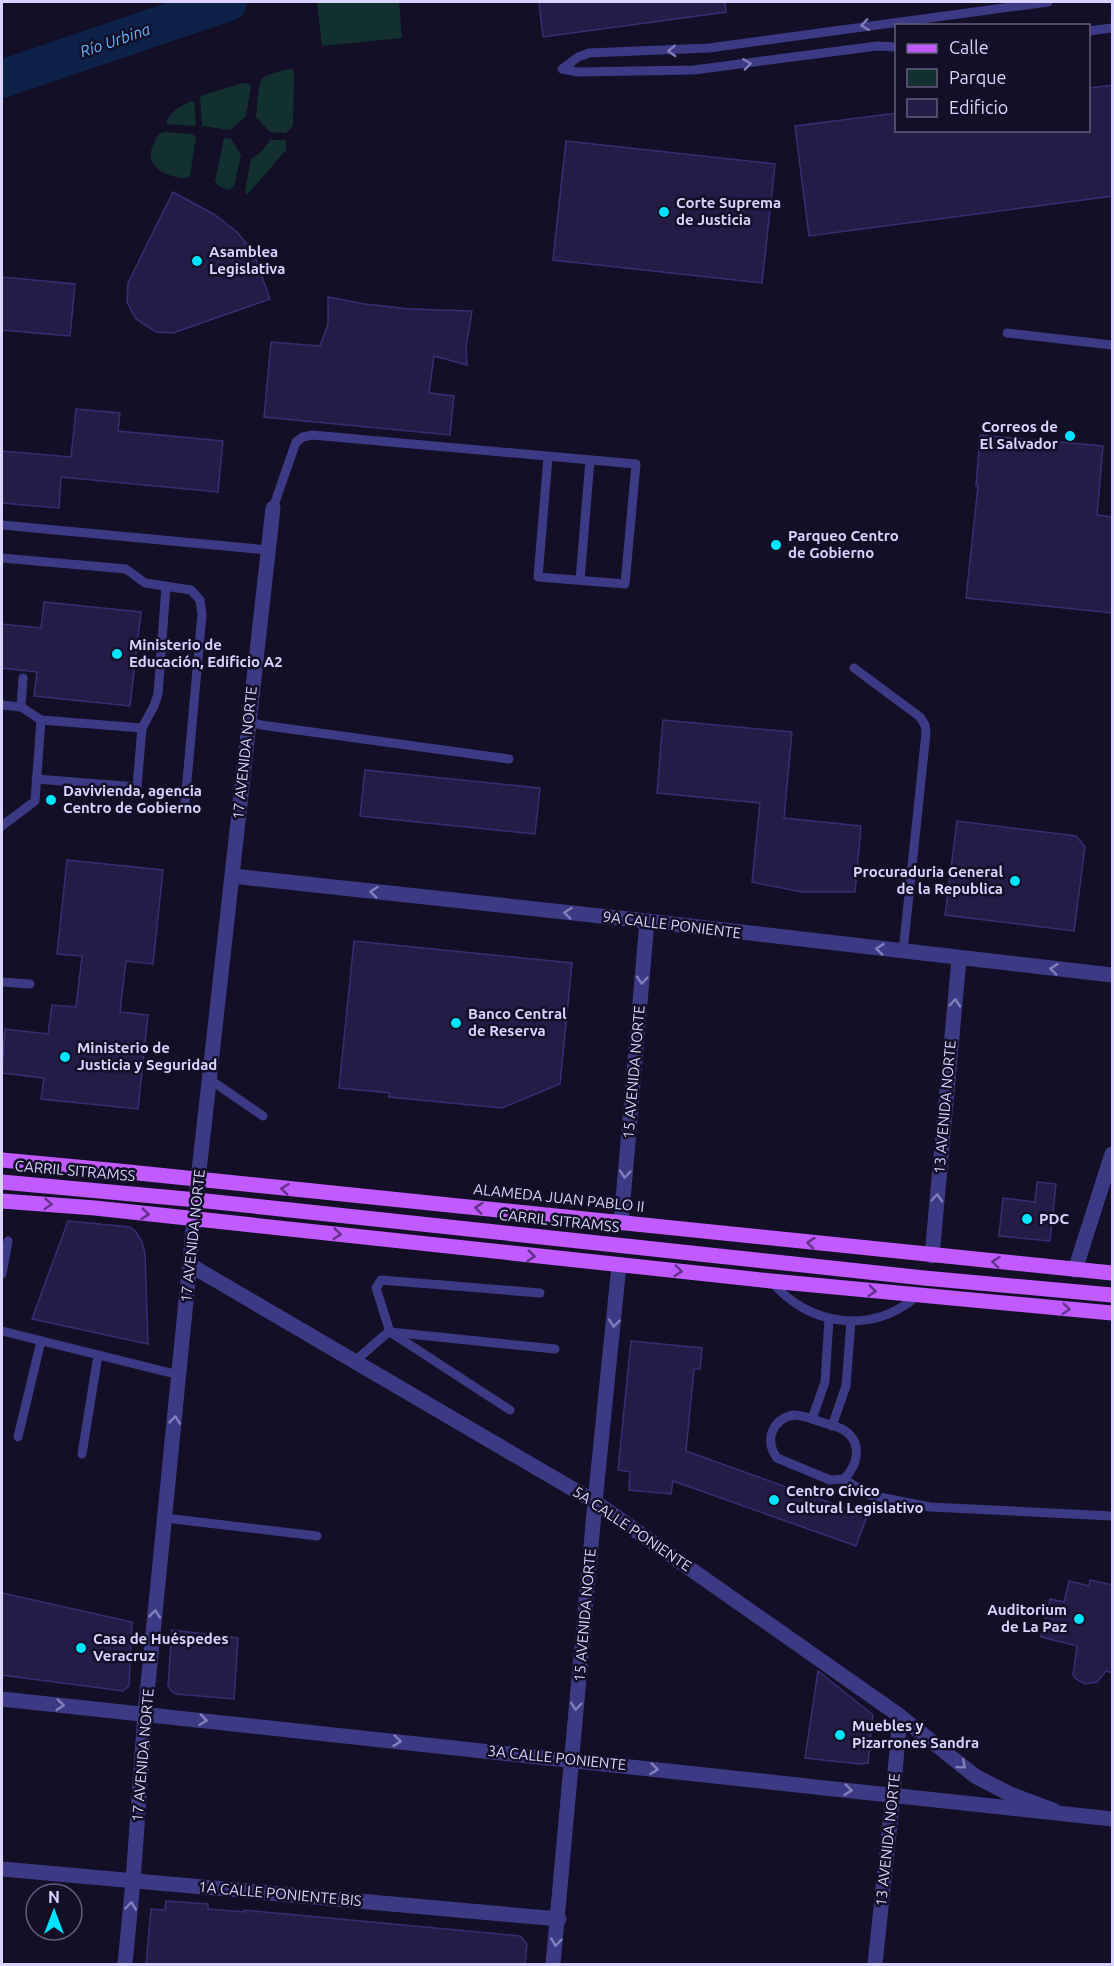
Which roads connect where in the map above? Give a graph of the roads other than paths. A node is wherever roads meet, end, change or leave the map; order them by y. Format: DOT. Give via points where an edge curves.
graph roads {
  1 [pos="1048,2"];
  2 [pos="1113,28"];
  3 [pos="1090,31"];
  4 [pos="895,47"];
  5 [pos="1007,333"];
  6 [pos="1113,345"];
  7 [pos="548,457"];
  8 [pos="590,460"];
  9 [pos="273,508"];
  10 [pos="2,525"];
  11 [pos="268,550"];
  12 [pos="2,558"];
  13 [pos="580,580"];
  14 [pos="166,586"];
  15 [pos="854,668"];
  16 [pos="23,678"];
  17 [pos="2,705"];
  18 [pos="21,707"];
  19 [pos="41,720"];
  20 [pos="249,721"];
  21 [pos="142,728"];
  22 [pos="509,759"];
  23 [pos="36,779"];
  24 [pos="185,803"];
  25 [pos="2,826"];
  26 [pos="232,876"];
  27 [pos="647,921"];
  28 [pos="903,952"];
  29 [pos="959,959"];
  30 [pos="1113,975"];
  31 [pos="2,982"];
  32 [pos="30,984"];
  33 [pos="209,1079"];
  34 [pos="263,1116"];
  35 [pos="1113,1154"];
  36 [pos="2,1160"];
  37 [pos="198,1180"];
  38 [pos="2,1182"];
  39 [pos="196,1200"];
  40 [pos="2,1201"];
  41 [pos="195,1219"];
  42 [pos="621,1223"];
  43 [pos="8,1241"];
  44 [pos="932,1256"];
  45 [pos="190,1265"];
  46 [pos="619,1265"];
  47 [pos="1075,1270"];
  48 [pos="1113,1273"];
  49 [pos="2,1274"];
  50 [pos="771,1281"];
  51 [pos="540,1293"];
  52 [pos="918,1295"];
  53 [pos="1113,1295"];
  54 [pos="1113,1313"];
  55 [pos="829,1319"];
  56 [pos="850,1321"];
  57 [pos="2,1331"];
  58 [pos="390,1332"];
  59 [pos="41,1341"];
  60 [pos="555,1349"];
  61 [pos="98,1355"];
  62 [pos="355,1361"];
  63 [pos="179,1375"];
  64 [pos="510,1410"];
  65 [pos="812,1419"];
  66 [pos="832,1426"];
  67 [pos="18,1437"];
  68 [pos="82,1454"];
  69 [pos="844,1479"];
  70 [pos="596,1502"];
  71 [pos="1113,1516"];
  72 [pos="165,1518"];
  73 [pos="317,1536"];
  74 [pos="2,1699"];
  75 [pos="145,1714"];
  76 [pos="900,1716"];
  77 [pos="571,1760"];
  78 [pos="893,1795"];
  79 [pos="1059,1813"];
  80 [pos="1113,1819"];
  81 [pos="2,1869"];
  82 [pos="133,1881"];
  83 [pos="559,1919"];
  84 [pos="125,1965"];
  85 [pos="553,1965"];
  86 [pos="874,1965"];
  1 -- 4 [label="lane, one-way" via="709,48 589,53 562,69 694,70"];
  2 -- 3 [label="lane"];
  5 -- 6 [label="lane"];
  7 -- 8 [label="lane"];
  7 -- 9 [label="lane" via="312,435 296,442"];
  7 -- 13 [label="lane" via="538,577"];
  8 -- 13 [label="lane"];
  8 -- 13 [label="lane" via="636,464 625,584"];
  9 -- 11 [label="street, 17 AVENIDA NORTE"];
  10 -- 11 [label="lane"];
  11 -- 20 [label="street, 17 AVENIDA NORTE"];
  12 -- 14 [label="lane" via="124,569 145,583"];
  14 -- 21 [label="lane" via="158,694"];
  14 -- 24 [label="lane" via="191,590 200,600 202,610"];
  15 -- 28 [label="lane" via="920,717 925,725"];
  16 -- 18 [label="lane"];
  17 -- 18 [label="lane"];
  18 -- 19 [label="lane"];
  19 -- 21 [label="lane"];
  19 -- 23 [label="lane"];
  20 -- 22 [label="lane"];
  20 -- 26 [label="street, 17 AVENIDA NORTE"];
  21 -- 23 [label="lane" via="137,787"];
  23 -- 25 [label="lane" via="35,801"];
  27 -- 26 [label="street, 9A CALLE PONIENTE, one-way"];
  26 -- 33 [label="street, 17 AVENIDA NORTE"];
  28 -- 27 [label="street, 9A CALLE PONIENTE, one-way"];
  27 -- 42 [label="street, 15 AVENIDA NORTE, one-way"];
  28 -- 29 [label="street, 9A CALLE PONIENTE"];
  30 -- 29 [label="street, 9A CALLE PONIENTE, one-way"];
  44 -- 29 [label="street, 13 AVENIDA NORTE, one-way"];
  31 -- 32 [label="lane"];
  33 -- 34 [label="lane"];
  33 -- 37 [label="street, 17 AVENIDA NORTE"];
  35 -- 47 [label="street"];
  36 -- 37 [label="main road, ALAMEDA JUAN PABLO II"];
  37 -- 39 [label="street, 17 AVENIDA NORTE"];
  42 -- 37 [label="main road, ALAMEDA JUAN PABLO II, one-way"];
  38 -- 39 [label="main road, CARRIL SITRAMSS"];
  39 -- 41 [label="street, 17 AVENIDA NORTE"];
  39 -- 53 [label="main road, CARRIL SITRAMSS"];
  40 -- 41 [label="main road, one-way"];
  41 -- 45 [label="street, 17 AVENIDA NORTE"];
  41 -- 46 [label="main road, one-way"];
  44 -- 42 [label="main road, ALAMEDA JUAN PABLO II, one-way"];
  43 -- 49 [label="lane"];
  47 -- 44 [label="main road, ALAMEDA JUAN PABLO II, one-way"];
  45 -- 62 [label="street, 5A CALLE PONIENTE"];
  45 -- 63 [label="street, 17 AVENIDA NORTE"];
  46 -- 50 [label="main road, one-way"];
  46 -- 70 [label="street, 15 AVENIDA NORTE, one-way"];
  47 -- 48 [label="main road, ALAMEDA JUAN PABLO II"];
  50 -- 52 [label="main road, one-way"];
  50 -- 55 [label="lane" via="798,1305"];
  51 -- 58 [label="lane" via="381,1280 376,1288"];
  52 -- 54 [label="main road, one-way"];
  52 -- 56 [label="lane" via="888,1315"];
  55 -- 56 [label="lane"];
  55 -- 65 [label="lane" via="825,1382"];
  56 -- 66 [label="lane" via="846,1386"];
  57 -- 59 [label="lane"];
  58 -- 60 [label="lane"];
  58 -- 62 [label="lane"];
  58 -- 64 [label="lane"];
  59 -- 61 [label="lane"];
  59 -- 67 [label="lane"];
  61 -- 63 [label="lane"];
  61 -- 68 [label="lane"];
  62 -- 70 [label="street, 5A CALLE PONIENTE"];
  72 -- 63 [label="street, 17 AVENIDA NORTE, one-way"];
  65 -- 66 [label="lane"];
  65 -- 69 [label="lane" via="793,1415 781,1420 772,1431 773,1453 781,1461 830,1480"];
  66 -- 69 [label="lane" via="848,1434 856,1446 857,1460"];
  69 -- 71 [label="lane" via="869,1495 930,1507"];
  70 -- 76 [label="street, 5A CALLE PONIENTE"];
  70 -- 77 [label="street, 15 AVENIDA NORTE, one-way"];
  72 -- 73 [label="lane"];
  75 -- 72 [label="street, 17 AVENIDA NORTE, one-way"];
  74 -- 75 [label="street, 3A CALLE PONIENTE, one-way"];
  75 -- 77 [label="street, 3A CALLE PONIENTE, one-way"];
  75 -- 82 [label="street, 17 AVENIDA NORTE"];
  76 -- 78 [label="street, 13 AVENIDA NORTE"];
  76 -- 79 [label="street, 5A CALLE PONIENTE, one-way" via="975,1776"];
  77 -- 78 [label="street, 3A CALLE PONIENTE, one-way"];
  77 -- 83 [label="street, 15 AVENIDA NORTE"];
  78 -- 79 [label="street, 3A CALLE PONIENTE"];
  78 -- 86 [label="street, 13 AVENIDA NORTE"];
  79 -- 80 [label="street, 3A CALLE PONIENTE"];
  81 -- 82 [label="street, 1A CALLE PONIENTE BIS"];
  82 -- 83 [label="street, 1A CALLE PONIENTE BIS"];
  84 -- 82 [label="street, 17 AVENIDA NORTE, one-way"];
  83 -- 85 [label="street, 15 AVENIDA NORTE, one-way"];
}
